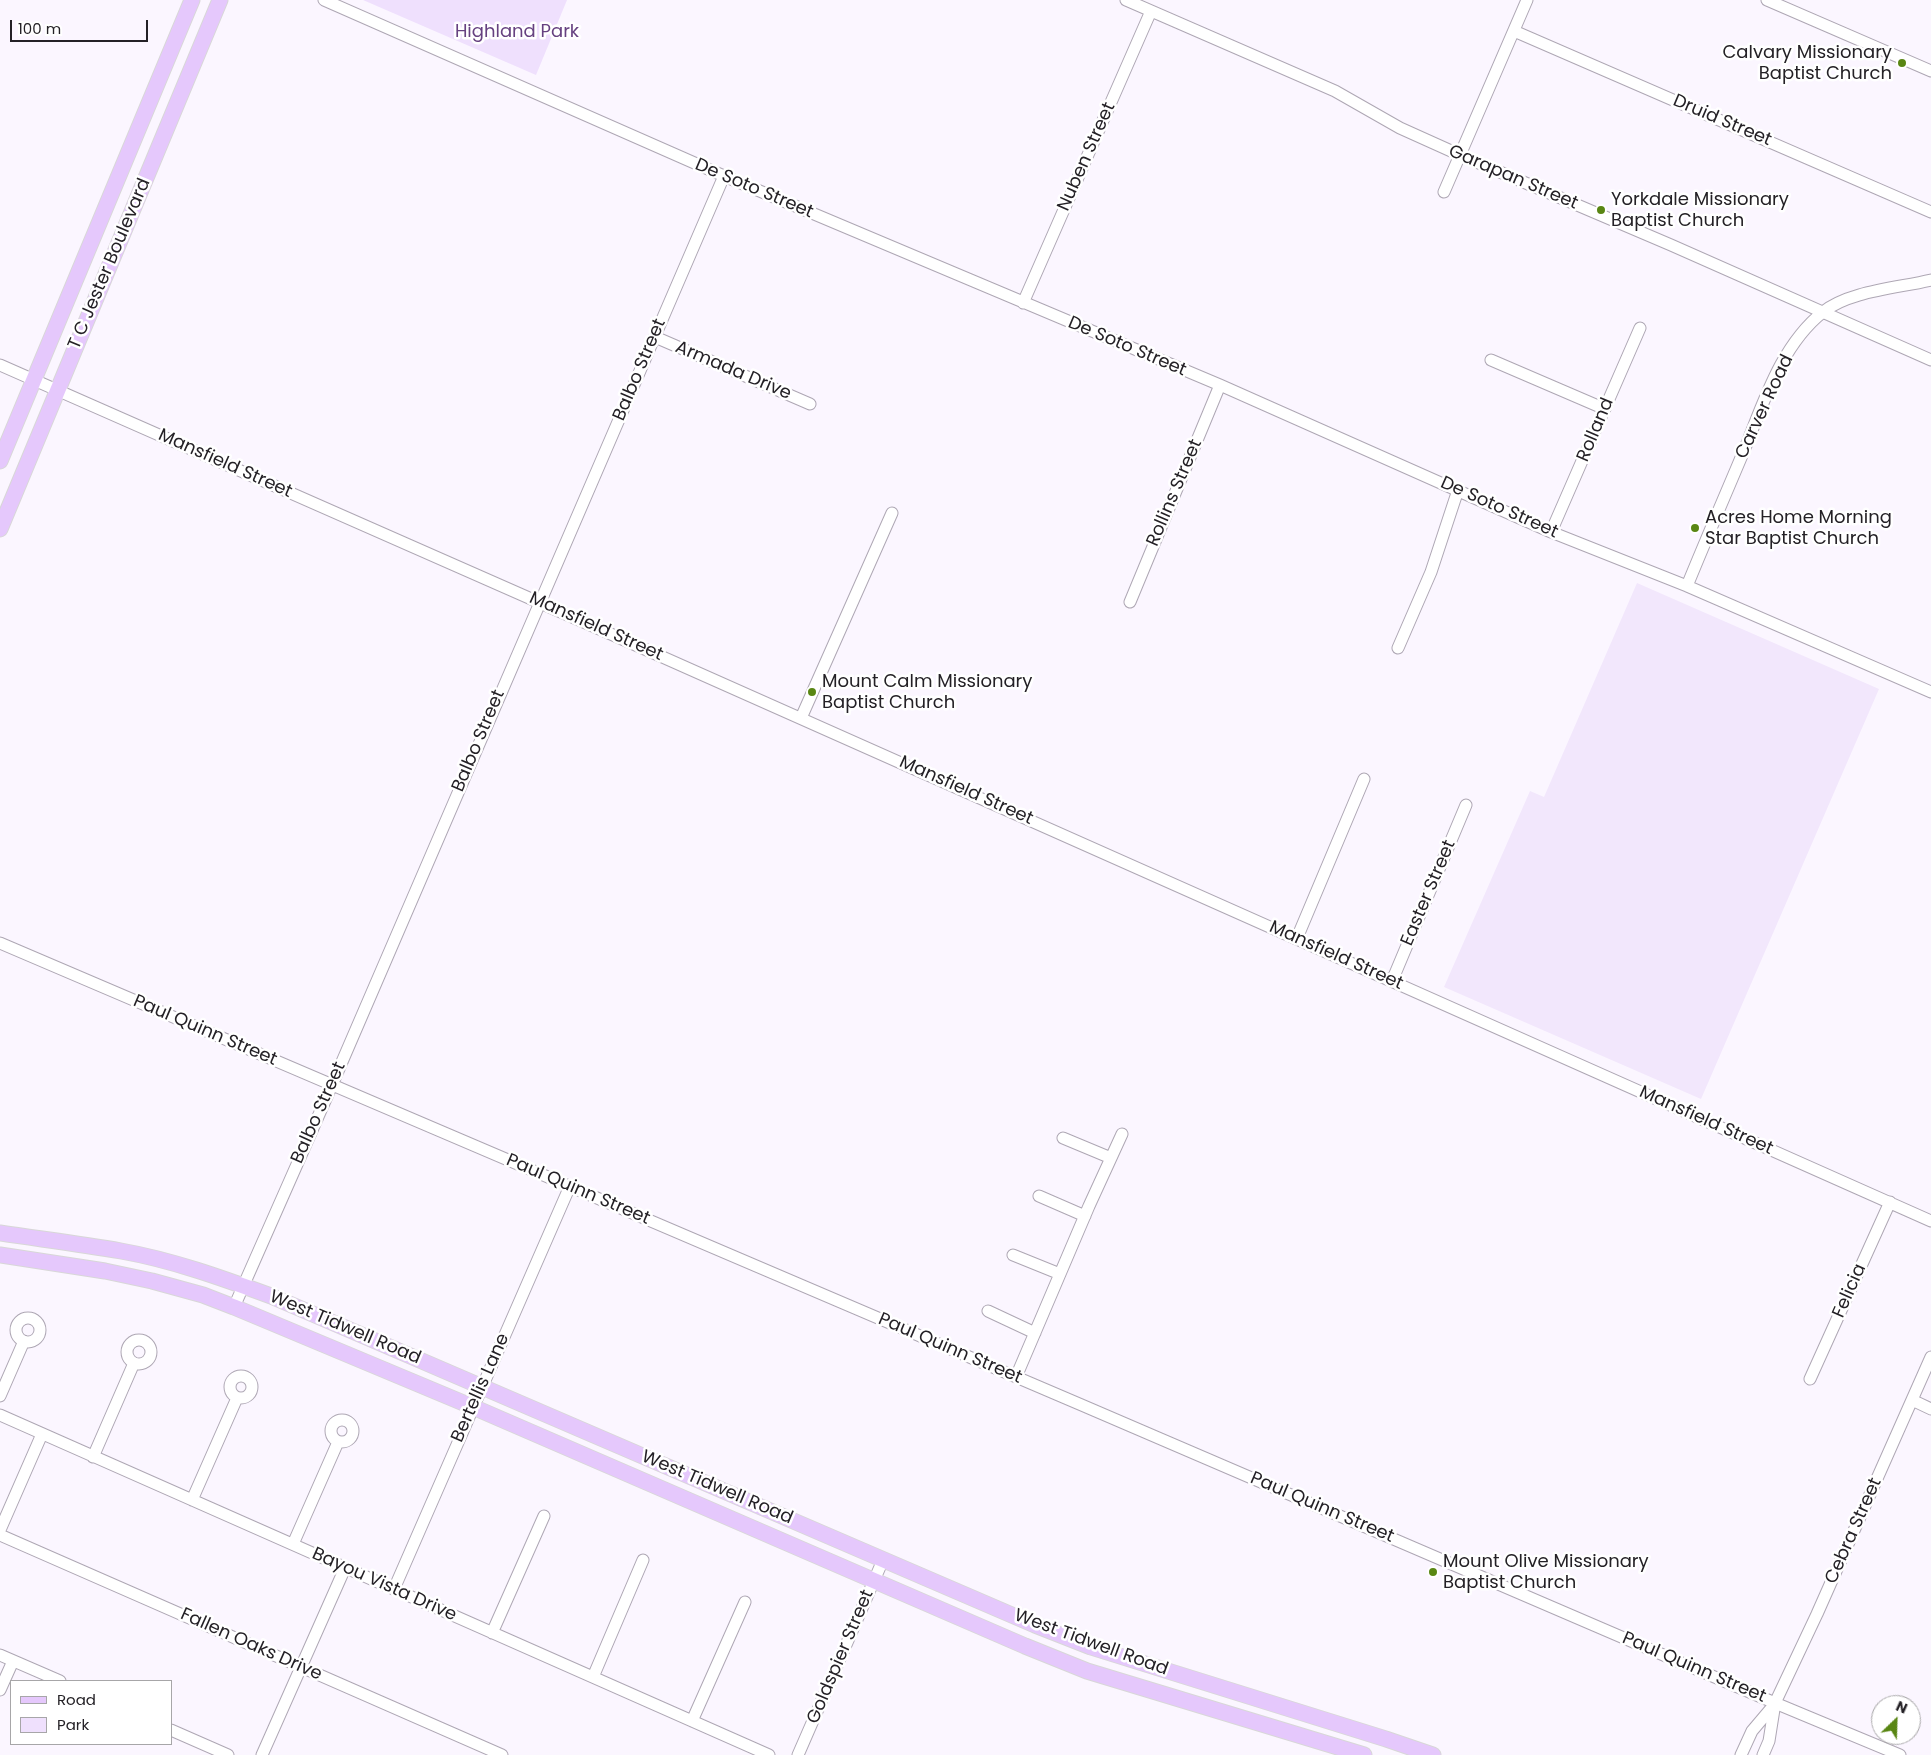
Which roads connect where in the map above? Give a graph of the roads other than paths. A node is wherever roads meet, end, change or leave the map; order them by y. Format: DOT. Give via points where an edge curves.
graph roads {
  1 [pos="192,0"];
  2 [pos="220,0"];
  3 [pos="324,0"];
  4 [pos="1126,0"];
  5 [pos="1527,0"];
  6 [pos="1767,0"];
  7 [pos="1151,11"];
  8 [pos="1514,31"];
  9 [pos="1931,71"];
  10 [pos="153,94"];
  11 [pos="177,104"];
  12 [pos="1460,155"];
  13 [pos="724,176"];
  14 [pos="1444,192"];
  15 [pos="1931,212"];
  16 [pos="92,239"];
  17 [pos="116,249"];
  18 [pos="1931,280"];
  19 [pos="1023,303"];
  20 [pos="1823,312"];
  21 [pos="1640,328"];
  22 [pos="655,337"];
  23 [pos="1491,360"];
  24 [pos="1931,360"];
  25 [pos="0,365"];
  26 [pos="34,380"];
  27 [pos="1220,385"];
  28 [pos="58,390"];
  29 [pos="810,404"];
  30 [pos="1605,409"];
  31 [pos="0,461"];
  32 [pos="1458,490"];
  33 [pos="892,513"];
  34 [pos="0,529"];
  35 [pos="1551,532"];
  36 [pos="1687,586"];
  37 [pos="539,602"];
  38 [pos="1130,602"];
  39 [pos="1398,648"];
  40 [pos="1931,692"];
  41 [pos="801,718"];
  42 [pos="1364,779"];
  43 [pos="1466,805"];
  44 [pos="1297,938"];
  45 [pos="0,943"];
  46 [pos="1392,981"];
  47 [pos="332,1085"];
  48 [pos="1122,1134"];
  49 [pos="1063,1138"];
  50 [pos="1111,1158"];
  51 [pos="570,1186"];
  52 [pos="1039,1196"];
  53 [pos="1890,1202"];
  54 [pos="1085,1216"];
  55 [pos="1931,1221"];
  56 [pos="0,1232"];
  57 [pos="54,1241"];
  58 [pos="1013,1254"];
  59 [pos="0,1255"];
  60 [pos="50,1262"];
  61 [pos="1060,1274"];
  62 [pos="242,1285"];
  63 [pos="234,1306"];
  64 [pos="988,1311"];
  65 [pos="1035,1333"];
  66 [pos="24,1341"];
  67 [pos="1931,1357"];
  68 [pos="134,1363"];
  69 [pos="1016,1377"];
  70 [pos="1810,1380"];
  71 [pos="482,1386"];
  72 [pos="0,1396"];
  73 [pos="237,1398"];
  74 [pos="1912,1400"];
  75 [pos="473,1407"];
  76 [pos="1931,1409"];
  77 [pos="0,1415"];
  78 [pos="42,1434"];
  79 [pos="338,1442"];
  80 [pos="93,1457"];
  81 [pos="683,1474"];
  82 [pos="675,1494"];
  83 [pos="192,1500"];
  84 [pos="544,1516"];
  85 [pos="0,1530"];
  86 [pos="0,1535"];
  87 [pos="293,1544"];
  88 [pos="643,1560"];
  89 [pos="883,1560"];
  90 [pos="345,1568"];
  91 [pos="874,1580"];
  92 [pos="394,1589"];
  93 [pos="744,1602"];
  94 [pos="1035,1625"];
  95 [pos="492,1633"];
  96 [pos="1025,1646"];
  97 [pos="0,1655"];
  98 [pos="13,1661"];
  99 [pos="301,1667"];
  100 [pos="593,1677"];
  101 [pos="1192,1679"];
  102 [pos="58,1680"];
  103 [pos="0,1690"];
  104 [pos="1185,1700"];
  105 [pos="1775,1704"];
  106 [pos="692,1721"];
  107 [pos="172,1730"];
  108 [pos="1896,1754"];
  109 [pos="228,1755"];
  110 [pos="262,1755"];
  111 [pos="502,1755"];
  112 [pos="769,1755"];
  113 [pos="798,1755"];
  114 [pos="1364,1755"];
  115 [pos="1433,1755"];
  116 [pos="1741,1755"];
  117 [pos="1763,1755"];
  1 -- 10 [label="main road, T C Jester Boulevard"];
  2 -- 11 [label="main road, T C Jester Boulevard"];
  3 -- 13 [label="street, De Soto Street"];
  4 -- 7 [label="street, Garapan Street"];
  5 -- 8 [label="street"];
  6 -- 9 [label="street"];
  7 -- 12 [label="street, Garapan Street" via="1335,92 1400,128"];
  7 -- 19 [label="street, Nuben Street"];
  8 -- 12 [label="street"];
  8 -- 15 [label="street, Druid Street"];
  10 -- 11 [label="main road"];
  10 -- 16 [label="main road, T C Jester Boulevard"];
  11 -- 17 [label="main road, T C Jester Boulevard"];
  12 -- 14 [label="street"];
  12 -- 20 [label="street, Garapan Street"];
  13 -- 19 [label="street, De Soto Street"];
  13 -- 22 [label="street, Balbo Street"];
  16 -- 17 [label="main road"];
  16 -- 26 [label="main road, T C Jester Boulevard"];
  17 -- 28 [label="main road, T C Jester Boulevard"];
  18 -- 20 [label="street, Carver Road" via="1862,295"];
  19 -- 27 [label="street, De Soto Street"];
  20 -- 24 [label="street, Garapan Street"];
  20 -- 36 [label="street, Carver Road" via="1803,333 1777,374"];
  21 -- 30 [label="street, Rolland"];
  22 -- 29 [label="street, Armada Drive"];
  22 -- 37 [label="street, Balbo Street"];
  23 -- 30 [label="street"];
  25 -- 26 [label="street, Mansfield Street"];
  26 -- 28 [label="street, Mansfield Street"];
  26 -- 31 [label="main road, T C Jester Boulevard"];
  27 -- 32 [label="street, De Soto Street"];
  27 -- 38 [label="street, Rollins Street"];
  28 -- 34 [label="main road, T C Jester Boulevard"];
  28 -- 37 [label="street, Mansfield Street"];
  30 -- 35 [label="street, Rolland"];
  32 -- 35 [label="street, De Soto Street"];
  32 -- 39 [label="street" via="1431,572"];
  33 -- 41 [label="street"];
  35 -- 36 [label="street, De Soto Street"];
  36 -- 40 [label="street, De Soto Street"];
  37 -- 41 [label="street, Mansfield Street"];
  37 -- 47 [label="street, Balbo Street"];
  41 -- 44 [label="street, Mansfield Street"];
  42 -- 44 [label="street"];
  43 -- 46 [label="street, Easter Street"];
  44 -- 46 [label="street, Mansfield Street"];
  45 -- 47 [label="street, Paul Quinn Street"];
  46 -- 53 [label="street, Mansfield Street"];
  47 -- 51 [label="street, Paul Quinn Street"];
  47 -- 62 [label="street, Balbo Street"];
  48 -- 50 [label="street"];
  49 -- 50 [label="street"];
  50 -- 54 [label="street"];
  51 -- 69 [label="street, Paul Quinn Street"];
  51 -- 71 [label="street, Bertellis Lane"];
  52 -- 54 [label="street"];
  53 -- 55 [label="street, Mansfield Street"];
  53 -- 70 [label="street, Felicia"];
  54 -- 61 [label="street"];
  56 -- 57 [label="main road, West Tidwell Road"];
  57 -- 60 [label="main road"];
  57 -- 62 [label="main road, West Tidwell Road" via="158,1259"];
  58 -- 61 [label="street"];
  59 -- 60 [label="main road, West Tidwell Road"];
  60 -- 63 [label="main road, West Tidwell Road" via="152,1281"];
  61 -- 65 [label="street"];
  62 -- 63 [label="street, Balbo Street"];
  62 -- 71 [label="main road, West Tidwell Road"];
  63 -- 75 [label="main road, West Tidwell Road"];
  64 -- 65 [label="street"];
  65 -- 69 [label="street"];
  66 -- 72 [label="street"];
  67 -- 74 [label="street, Cebra Street"];
  68 -- 80 [label="street"];
  69 -- 105 [label="street, Paul Quinn Street"];
  71 -- 75 [label="street, Bertellis Lane"];
  71 -- 81 [label="main road, West Tidwell Road"];
  73 -- 83 [label="street"];
  74 -- 76 [label="street"];
  74 -- 105 [label="street, Cebra Street"];
  75 -- 82 [label="main road, West Tidwell Road"];
  75 -- 92 [label="street, Bertellis Lane"];
  77 -- 78 [label="street, Bayou Vista Drive"];
  78 -- 80 [label="street, Bayou Vista Drive"];
  78 -- 85 [label="street"];
  79 -- 87 [label="street"];
  80 -- 83 [label="street, Bayou Vista Drive"];
  81 -- 82 [label="main road"];
  81 -- 89 [label="main road, West Tidwell Road"];
  82 -- 91 [label="main road, West Tidwell Road"];
  83 -- 87 [label="street, Bayou Vista Drive"];
  84 -- 95 [label="street"];
  86 -- 99 [label="street, Fallen Oaks Drive"];
  87 -- 90 [label="street, Bayou Vista Drive"];
  88 -- 100 [label="street"];
  89 -- 91 [label="street, Goldspier Street"];
  89 -- 94 [label="main road, West Tidwell Road"];
  90 -- 92 [label="street, Bayou Vista Drive"];
  90 -- 99 [label="street"];
  91 -- 96 [label="main road, West Tidwell Road"];
  91 -- 113 [label="street, Goldspier Street"];
  92 -- 95 [label="street, Bayou Vista Drive"];
  93 -- 106 [label="street"];
  94 -- 96 [label="main road"];
  94 -- 101 [label="main road, West Tidwell Road" via="1090,1647"];
  95 -- 100 [label="street, Bayou Vista Drive"];
  96 -- 104 [label="main road, West Tidwell Road" via="1087,1670"];
  97 -- 98 [label="street"];
  98 -- 102 [label="street"];
  98 -- 103 [label="street"];
  99 -- 110 [label="street"];
  99 -- 111 [label="street, Fallen Oaks Drive"];
  100 -- 106 [label="street, Bayou Vista Drive"];
  101 -- 104 [label="main road"];
  101 -- 115 [label="main road, West Tidwell Road"];
  104 -- 114 [label="main road, West Tidwell Road"];
  105 -- 108 [label="street, Paul Quinn Street"];
  105 -- 116 [label="street" via="1752,1731"];
  105 -- 117 [label="street" via="1769,1741"];
  106 -- 112 [label="street, Bayou Vista Drive"];
  107 -- 109 [label="street"];
}
